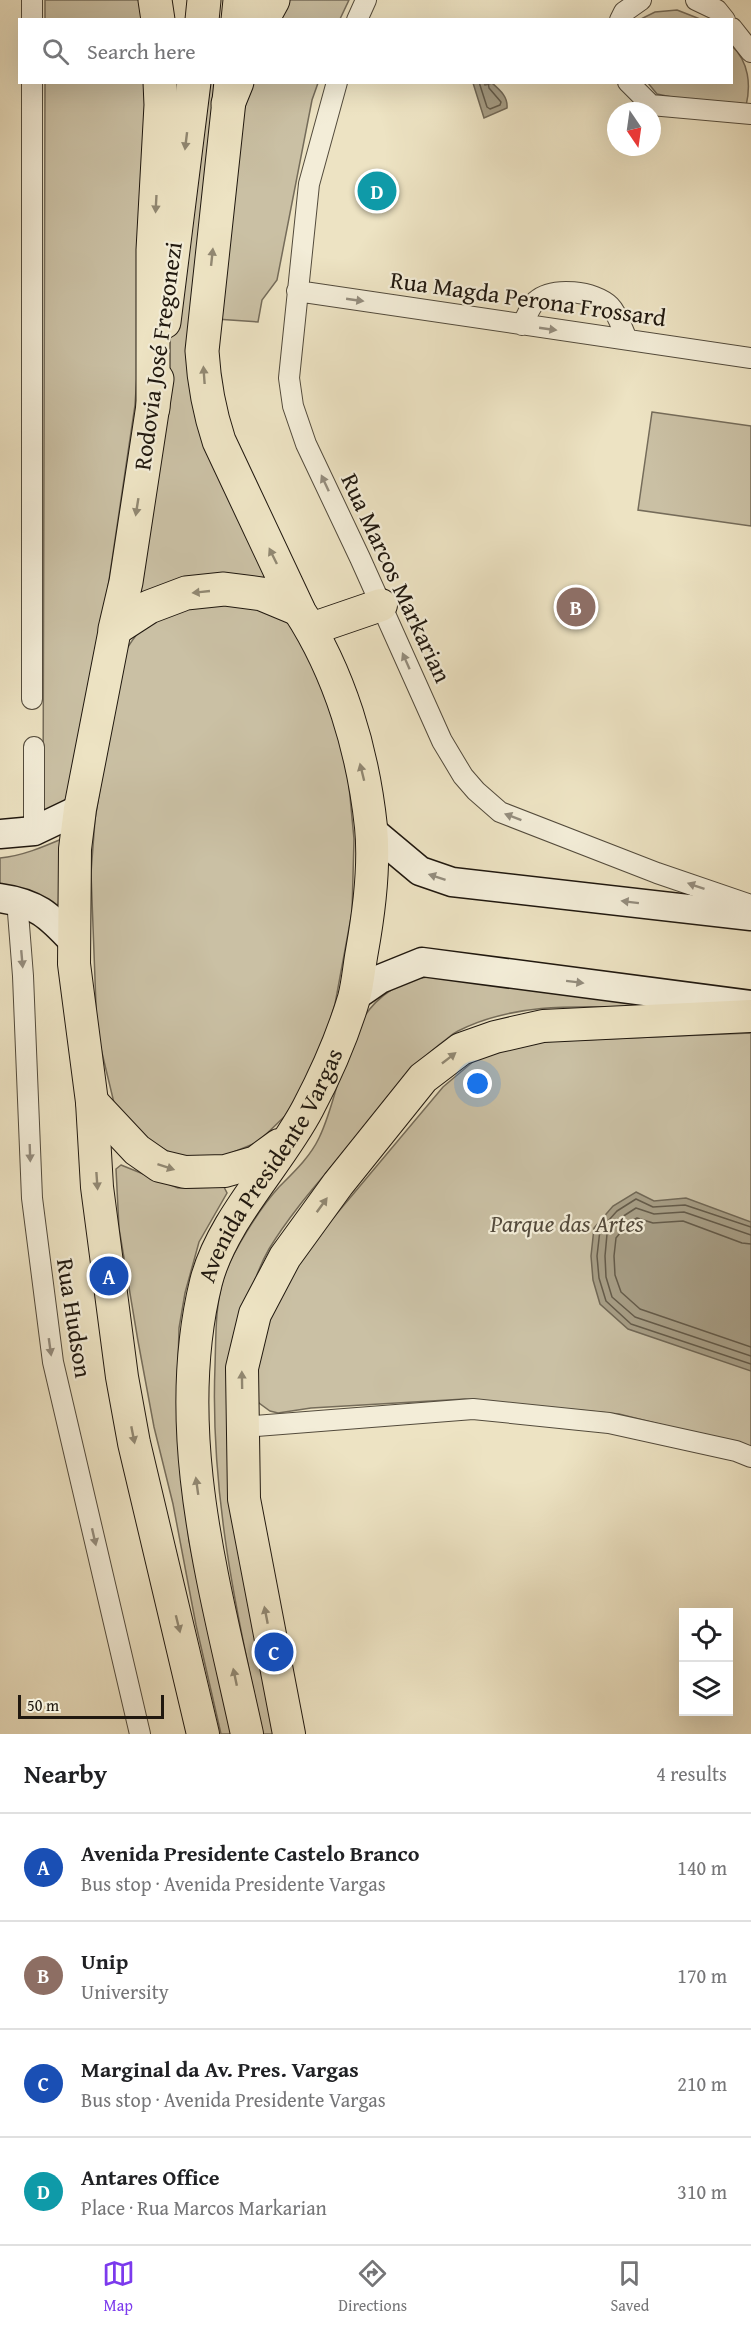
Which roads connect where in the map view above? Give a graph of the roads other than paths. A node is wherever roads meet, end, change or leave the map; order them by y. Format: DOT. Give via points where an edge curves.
graph roads {
  1 [pos="32,0"];
  2 [pos="155,0"];
  3 [pos="204,0"];
  4 [pos="240,0"];
  5 [pos="273,0"];
  6 [pos="366,0"];
  7 [pos="641,0"];
  8 [pos="696,0"];
  9 [pos="32,18"];
  10 [pos="158,18"];
  11 [pos="202,18"];
  12 [pos="238,18"];
  13 [pos="263,18"];
  14 [pos="358,18"];
  15 [pos="621,18"];
  16 [pos="723,18"];
  17 [pos="733,29"];
  18 [pos="751,52"];
  19 [pos="32,84"];
  20 [pos="160,84"];
  21 [pos="194,84"];
  22 [pos="336,84"];
  23 [pos="630,84"];
  24 [pos="232,90"];
  25 [pos="751,114"];
  26 [pos="297,291"];
  27 [pos="522,325"];
  28 [pos="627,339"];
  29 [pos="751,358"];
  30 [pos="153,408"];
  31 [pos="381,605"];
  32 [pos="305,619"];
  33 [pos="115,628"];
  34 [pos="32,699"];
  35 [pos="34,747"];
  36 [pos="80,809"];
  37 [pos="371,830"];
  38 [pos="34,831"];
  39 [pos="0,834"];
  40 [pos="8,899"];
  41 [pos="751,905"];
  42 [pos="751,916"];
  43 [pos="73,941"];
  44 [pos="354,997"];
  45 [pos="751,1005"];
  46 [pos="751,1016"];
  47 [pos="92,1102"];
  48 [pos="290,1136"];
  49 [pos="243,1427"];
  50 [pos="751,1457"];
  51 [pos="140,1734"];
  52 [pos="203,1734"];
  53 [pos="247,1734"];
  54 [pos="289,1734"];
  1 -- 9 [label="street"];
  2 -- 10 [label="highway"];
  3 -- 11 [label="highway"];
  4 -- 12 [label="highway"];
  5 -- 13 [label="highway"];
  6 -- 14 [label="street"];
  7 -- 15 [label="street"];
  8 -- 16 [label="street" via="717,10"];
  17 -- 18 [label="street"];
  19 -- 34 [label="street"];
  20 -- 30 [label="highway, one-way" via="153,250"];
  21 -- 30 [label="highway, Rodovia José Fregonezi, one-way"];
  22 -- 26 [label="street, Rua Marcos Markarian" via="309,184"];
  23 -- 25 [label="street" via="651,105"];
  32 -- 24 [label="highway, Rodovia José Fregonezi, one-way" via="219,441 204,382 202,351"];
  26 -- 27 [label="street, Rua Magda Perona Frossard, one-way"];
  31 -- 26 [label="street, Rua Marcos Markarian, one-way" via="306,444 293,406 289,378"];
  27 -- 28 [label="street, Rua Magda Perona Frossard, one-way"];
  27 -- 28 [label="street" via="536,301 554,293 581,293 601,299 612,308"];
  28 -- 29 [label="street, Rua Magda Perona Frossard"];
  30 -- 33 [label="highway, Rodovia José Fregonezi, one-way" via="126,582"];
  31 -- 32 [label="main road"];
  41 -- 31 [label="street, Rua Marcos Markarian, one-way" via="501,813 463,776 442,741"];
  32 -- 33 [label="highway, one-way" via="262,594 224,589 186,593 149,607"];
  37 -- 32 [label="main road, Avenida Presidente Vargas, one-way" via="364,780 342,698 332,669"];
  33 -- 36 [label="main road"];
  35 -- 38 [label="street"];
  36 -- 38 [label="main road"];
  36 -- 43 [label="main road"];
  42 -- 37 [label="main road, one-way" via="453,882 420,871"];
  37 -- 44 [label="main road, Avenida Presidente Vargas" via="365,936"];
  38 -- 39 [label="main road"];
  40 -- 43 [label="main road" via="40,909"];
  40 -- 51 [label="street, Rua Hudson, one-way" via="23,976 32,1198 49,1339"];
  43 -- 47 [label="main road"];
  44 -- 45 [label="main road, one-way" via="380,979 422,962"];
  44 -- 48 [label="main road, Avenida Presidente Vargas" via="331,1059"];
  49 -- 46 [label="main road, one-way" via="242,1368 255,1314 292,1248 423,1078 461,1049 543,1026"];
  47 -- 48 [label="main road, one-way" via="137,1150 160,1166 185,1172 225,1171 256,1162"];
  47 -- 52 [label="main road, one-way" via="97,1187 122,1377"];
  53 -- 48 [label="main road, Avenida Presidente Vargas, one-way" via="195,1477 197,1337 207,1280 226,1234"];
  49 -- 50 [label="street" via="473,1409 609,1423"];
  54 -- 49 [label="main road, one-way" via="244,1499"];
}
